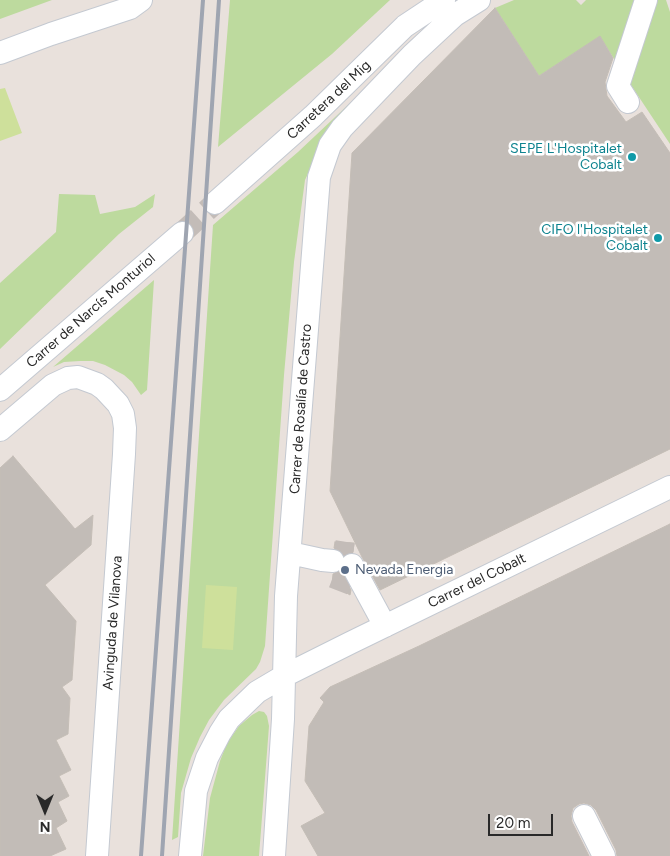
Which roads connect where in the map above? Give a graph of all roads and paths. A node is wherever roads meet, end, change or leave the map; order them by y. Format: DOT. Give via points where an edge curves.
graph roads {
  1 [pos="424,0"];
  2 [pos="444,0"];
  3 [pos="479,0"];
  4 [pos="646,0"];
  5 [pos="123,6"];
  6 [pos="405,26"];
  7 [pos="0,53"];
  8 [pos="628,102"];
  9 [pos="330,145"];
  10 [pos="215,203"];
  11 [pos="182,233"];
  12 [pos="0,390"];
  13 [pos="0,430"];
  14 [pos="670,487"];
  15 [pos="290,553"];
  16 [pos="385,626"];
  17 [pos="284,676"];
  18 [pos="584,816"];
  19 [pos="97,856"];
  20 [pos="190,856"];
  21 [pos="274,856"];
  22 [pos="604,856"];
  1 -- 6 [label="street"];
  2 -- 6 [label="street, Carretera del Mig"];
  3 -- 9 [label="street, Carretera del Mig" via="456,15 412,56 342,128"];
  4 -- 8 [label="street" via="618,86"];
  5 -- 7 [label="street"];
  6 -- 10 [label="street, Carretera del Mig" via="314,116"];
  9 -- 15 [label="street, Carrer de Rosalía de Castro" via="317,192"];
  11 -- 12 [label="street, Carrer de Narcís Monturiol"];
  13 -- 19 [label="street, Avinguda de Vilanova" via="53,385 78,378 97,384 110,394 120,409 125,428"];
  14 -- 16 [label="street, Carrer del Cobalt"];
  15 -- 16 [label="street" via="343,568"];
  15 -- 17 [label="street, Carrer de Rosalía de Castro"];
  16 -- 17 [label="street, Carrer del Cobalt"];
  17 -- 20 [label="street" via="257,692 220,732 196,791"];
  17 -- 21 [label="street, Carrer de Rosalía de Castro"];
  18 -- 22 [label="street"];
}
